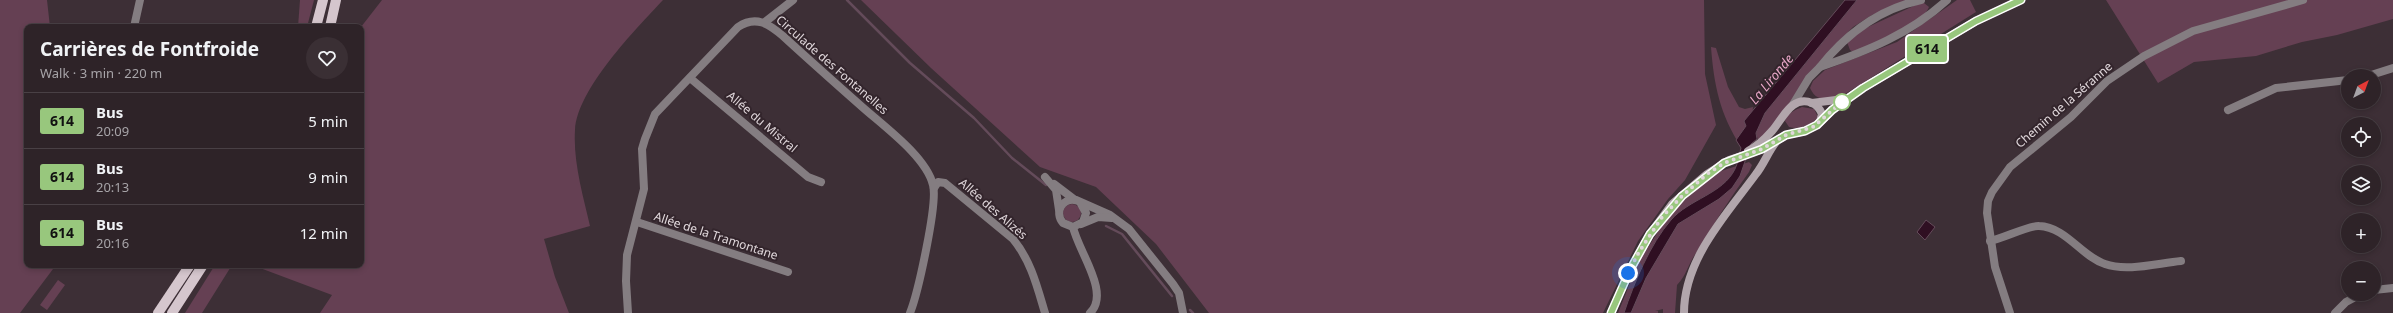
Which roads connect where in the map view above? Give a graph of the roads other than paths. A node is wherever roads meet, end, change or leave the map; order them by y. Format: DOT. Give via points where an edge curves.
graph roads {
  1 [pos="140,0"];
  2 [pos="323,0"];
  3 [pos="336,0"];
  4 [pos="793,0"];
  5 [pos="1921,0"];
  6 [pos="1947,0"];
  7 [pos="2021,0"];
  8 [pos="2303,0"];
  9 [pos="765,22"];
  10 [pos="135,24"];
  11 [pos="317,24"];
  12 [pos="331,24"];
  13 [pos="1820,67"];
  14 [pos="2393,68"];
  15 [pos="2381,72"];
  16 [pos="690,78"];
  17 [pos="2341,81"];
  18 [pos="1805,87"];
  19 [pos="1847,98"];
  20 [pos="1810,102"];
  21 [pos="1792,106"];
  22 [pos="2228,110"];
  23 [pos="1782,118"];
  24 [pos="1820,122"];
  25 [pos="1772,131"];
  26 [pos="1797,133"];
  27 [pos="1777,140"];
  28 [pos="1762,149"];
  29 [pos="1752,151"];
  30 [pos="1758,172"];
  31 [pos="821,182"];
  32 [pos="934,188"];
  33 [pos="1078,201"];
  34 [pos="1059,213"];
  35 [pos="1116,219"];
  36 [pos="637,222"];
  37 [pos="1077,226"];
  38 [pos="1990,241"];
  39 [pos="2181,261"];
  40 [pos="188,268"];
  41 [pos="201,268"];
  42 [pos="788,272"];
  43 [pos="2393,288"];
  44 [pos="2381,289"];
  45 [pos="2348,301"];
  46 [pos="158,313"];
  47 [pos="172,313"];
  48 [pos="628,313"];
  49 [pos="910,313"];
  50 [pos="1045,313"];
  51 [pos="1090,313"];
  52 [pos="1183,313"];
  53 [pos="1611,313"];
  54 [pos="1684,313"];
  55 [pos="2010,313"];
  56 [pos="2335,313"];
  1 -- 10 [label="street"];
  2 -- 11 [label="main road"];
  3 -- 12 [label="main road"];
  4 -- 9 [label="street"];
  5 -- 13 [label="street" via="1883,14 1856,29"];
  6 -- 13 [label="street" via="1924,20 1887,41"];
  7 -- 19 [label="street" via="1976,21"];
  8 -- 38 [label="street, Chemin de la Séranne" via="2193,31 2144,56 2107,81 2071,117 2025,153 2004,175 1988,201"];
  9 -- 16 [label="street, Circulade des Fontanelles" via="749,22 738,27"];
  9 -- 32 [label="street, Circulade des Fontanelles" via="912,152"];
  13 -- 18 [label="street"];
  14 -- 15 [label="street"];
  16 -- 31 [label="street, Allée du Mistral" via="808,177"];
  16 -- 36 [label="street, Circulade des Fontanelles" via="655,114 645,139 642,149 644,189"];
  17 -- 22 [label="street" via="2276,88"];
  18 -- 20 [label="street"];
  18 -- 21 [label="street"];
  19 -- 20 [label="street"];
  19 -- 24 [label="street"];
  20 -- 21 [label="street"];
  20 -- 24 [label="street" via="1820,111"];
  21 -- 23 [label="street"];
  23 -- 25 [label="street"];
  23 -- 26 [label="street" via="1785,129"];
  24 -- 26 [label="street"];
  25 -- 28 [label="street"];
  25 -- 29 [label="street"];
  26 -- 27 [label="street"];
  27 -- 28 [label="street"];
  27 -- 30 [label="street"];
  28 -- 29 [label="street"];
  28 -- 30 [label="street"];
  29 -- 53 [label="street" via="1704,177 1662,217 1639,252"];
  30 -- 54 [label="street" via="1716,228 1693,267 1684,294"];
  32 -- 49 [label="street" via="932,214"];
  32 -- 50 [label="street, Allée des Alizés" via="938,182 945,183 1013,239 1032,269"];
  33 -- 34 [label="street" via="1064,202"];
  33 -- 34 [label="street" via="1045,177 1057,194"];
  33 -- 35 [label="street"];
  33 -- 37 [label="street" via="1086,213"];
  34 -- 37 [label="street" via="1063,223"];
  35 -- 37 [label="street" via="1098,217"];
  35 -- 52 [label="street" via="1135,236 1173,284 1179,294"];
  36 -- 42 [label="street, Allée de la Tramontane"];
  36 -- 48 [label="street, Circulade des Fontanelles" via="628,255"];
  37 -- 51 [label="street" via="1077,242 1098,293 1097,304"];
  38 -- 39 [label="street" via="2003,239 2038,225 2056,230 2096,260 2112,266"];
  38 -- 55 [label="street, Chemin de la Séranne" via="1997,274"];
  40 -- 46 [label="main road"];
  41 -- 47 [label="main road"];
  43 -- 44 [label="street"];
  45 -- 56 [label="street"];
}
